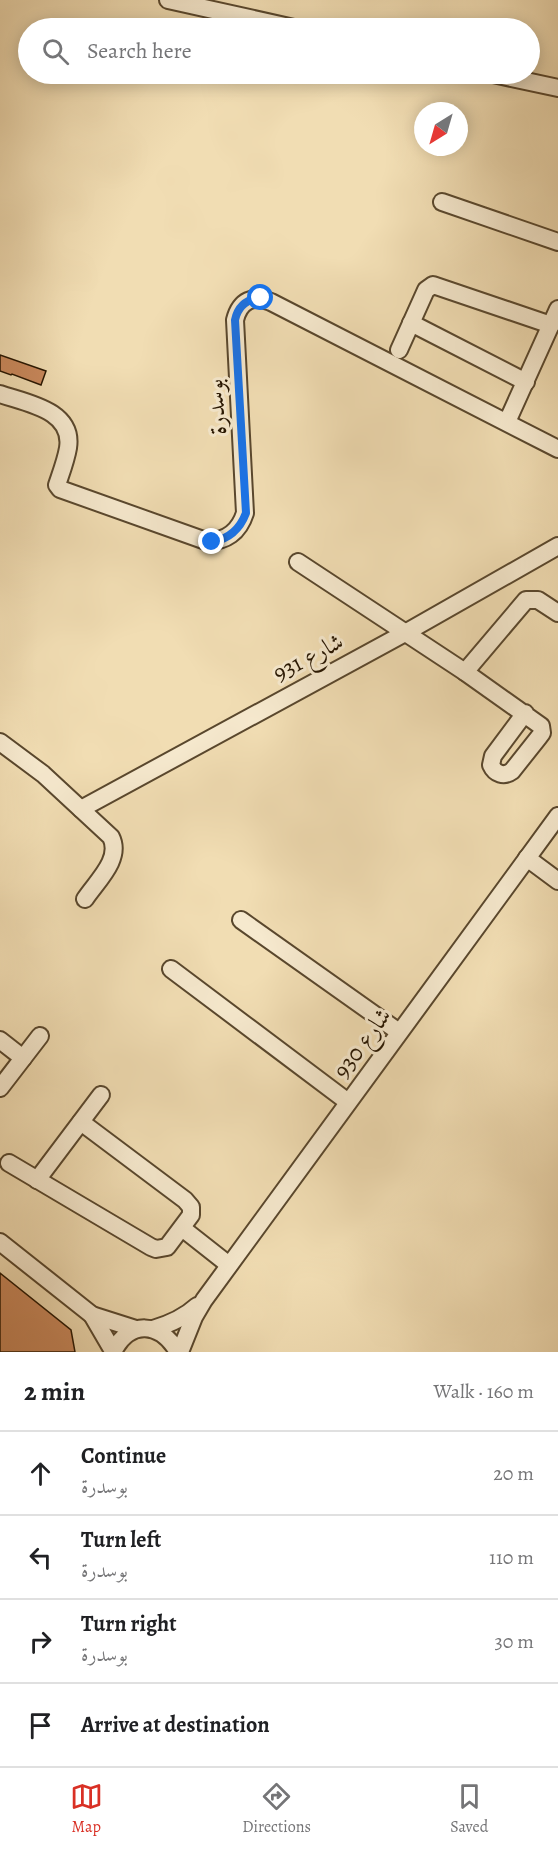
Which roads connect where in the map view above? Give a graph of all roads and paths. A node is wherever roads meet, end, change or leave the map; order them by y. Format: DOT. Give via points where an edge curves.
graph roads {
  1 [pos="168,0"];
  2 [pos="249,18"];
  3 [pos="539,84"];
  4 [pos="558,88"];
  5 [pos="442,202"];
  6 [pos="558,242"];
  7 [pos="558,309"];
  8 [pos="411,323"];
  9 [pos="551,325"];
  10 [pos="399,350"];
  11 [pos="526,382"];
  12 [pos="0,394"];
  13 [pos="507,422"];
  14 [pos="558,449"];
  15 [pos="558,546"];
  16 [pos="298,562"];
  17 [pos="558,613"];
  18 [pos="405,633"];
  19 [pos="465,672"];
  20 [pos="525,713"];
  21 [pos="0,742"];
  22 [pos="81,809"];
  23 [pos="558,816"];
  24 [pos="527,858"];
  25 [pos="558,881"];
  26 [pos="85,899"];
  27 [pos="242,920"];
  28 [pos="171,969"];
  29 [pos="399,1032"];
  30 [pos="40,1036"];
  31 [pos="0,1040"];
  32 [pos="23,1058"];
  33 [pos="0,1088"];
  34 [pos="101,1095"];
  35 [pos="348,1102"];
  36 [pos="81,1122"];
  37 [pos="9,1163"];
  38 [pos="37,1180"];
  39 [pos="182,1228"];
  40 [pos="0,1242"];
  41 [pos="229,1265"];
  42 [pos="204,1300"];
  43 [pos="92,1315"];
  44 [pos="136,1329"];
  45 [pos="153,1329"];
  46 [pos="113,1352"];
  47 [pos="179,1352"];
  1 -- 2 [label="street"];
  3 -- 4 [label="street"];
  5 -- 6 [label="street"];
  7 -- 9 [label="street"];
  8 -- 9 [label="street" via="426,290 433,285"];
  8 -- 10 [label="street"];
  8 -- 11 [label="street"];
  9 -- 11 [label="street"];
  11 -- 13 [label="street"];
  12 -- 13 [label="street, بوسدرة" via="55,414 63,423 68,441 57,485 60,489 206,541 219,541 231,535 246,513 235,320 240,307 254,298 271,302"];
  13 -- 14 [label="street, بوسدرة"];
  15 -- 18 [label="street, شارع 931"];
  16 -- 18 [label="street"];
  17 -- 19 [label="street" via="538,600 526,600"];
  18 -- 19 [label="street"];
  18 -- 22 [label="street, شارع 931"];
  19 -- 20 [label="street"];
  21 -- 22 [label="street"];
  22 -- 26 [label="street" via="108,833 115,848 113,860"];
  23 -- 24 [label="street, شارع 930"];
  24 -- 25 [label="street"];
  24 -- 29 [label="street, شارع 930"];
  27 -- 29 [label="street"];
  28 -- 35 [label="street"];
  29 -- 35 [label="street, شارع 930"];
  30 -- 32 [label="street"];
  31 -- 32 [label="street"];
  32 -- 33 [label="street"];
  34 -- 36 [label="street"];
  35 -- 41 [label="street, شارع 930"];
  36 -- 38 [label="street"];
  36 -- 39 [label="street" via="189,1203 192,1211"];
  37 -- 38 [label="street"];
  38 -- 39 [label="street" via="156,1249 167,1247"];
  39 -- 41 [label="street"];
  40 -- 43 [label="street"];
  41 -- 42 [label="street, شارع 930"];
  42 -- 45 [label="street, شارع 930" via="181,1318"];
  42 -- 47 [label="street, شارع 930"];
  43 -- 44 [label="street"];
  43 -- 46 [label="street"];
  44 -- 45 [label="street"];
  44 -- 46 [label="street" via="121,1338"];
  45 -- 47 [label="street" via="170,1338"];
}
